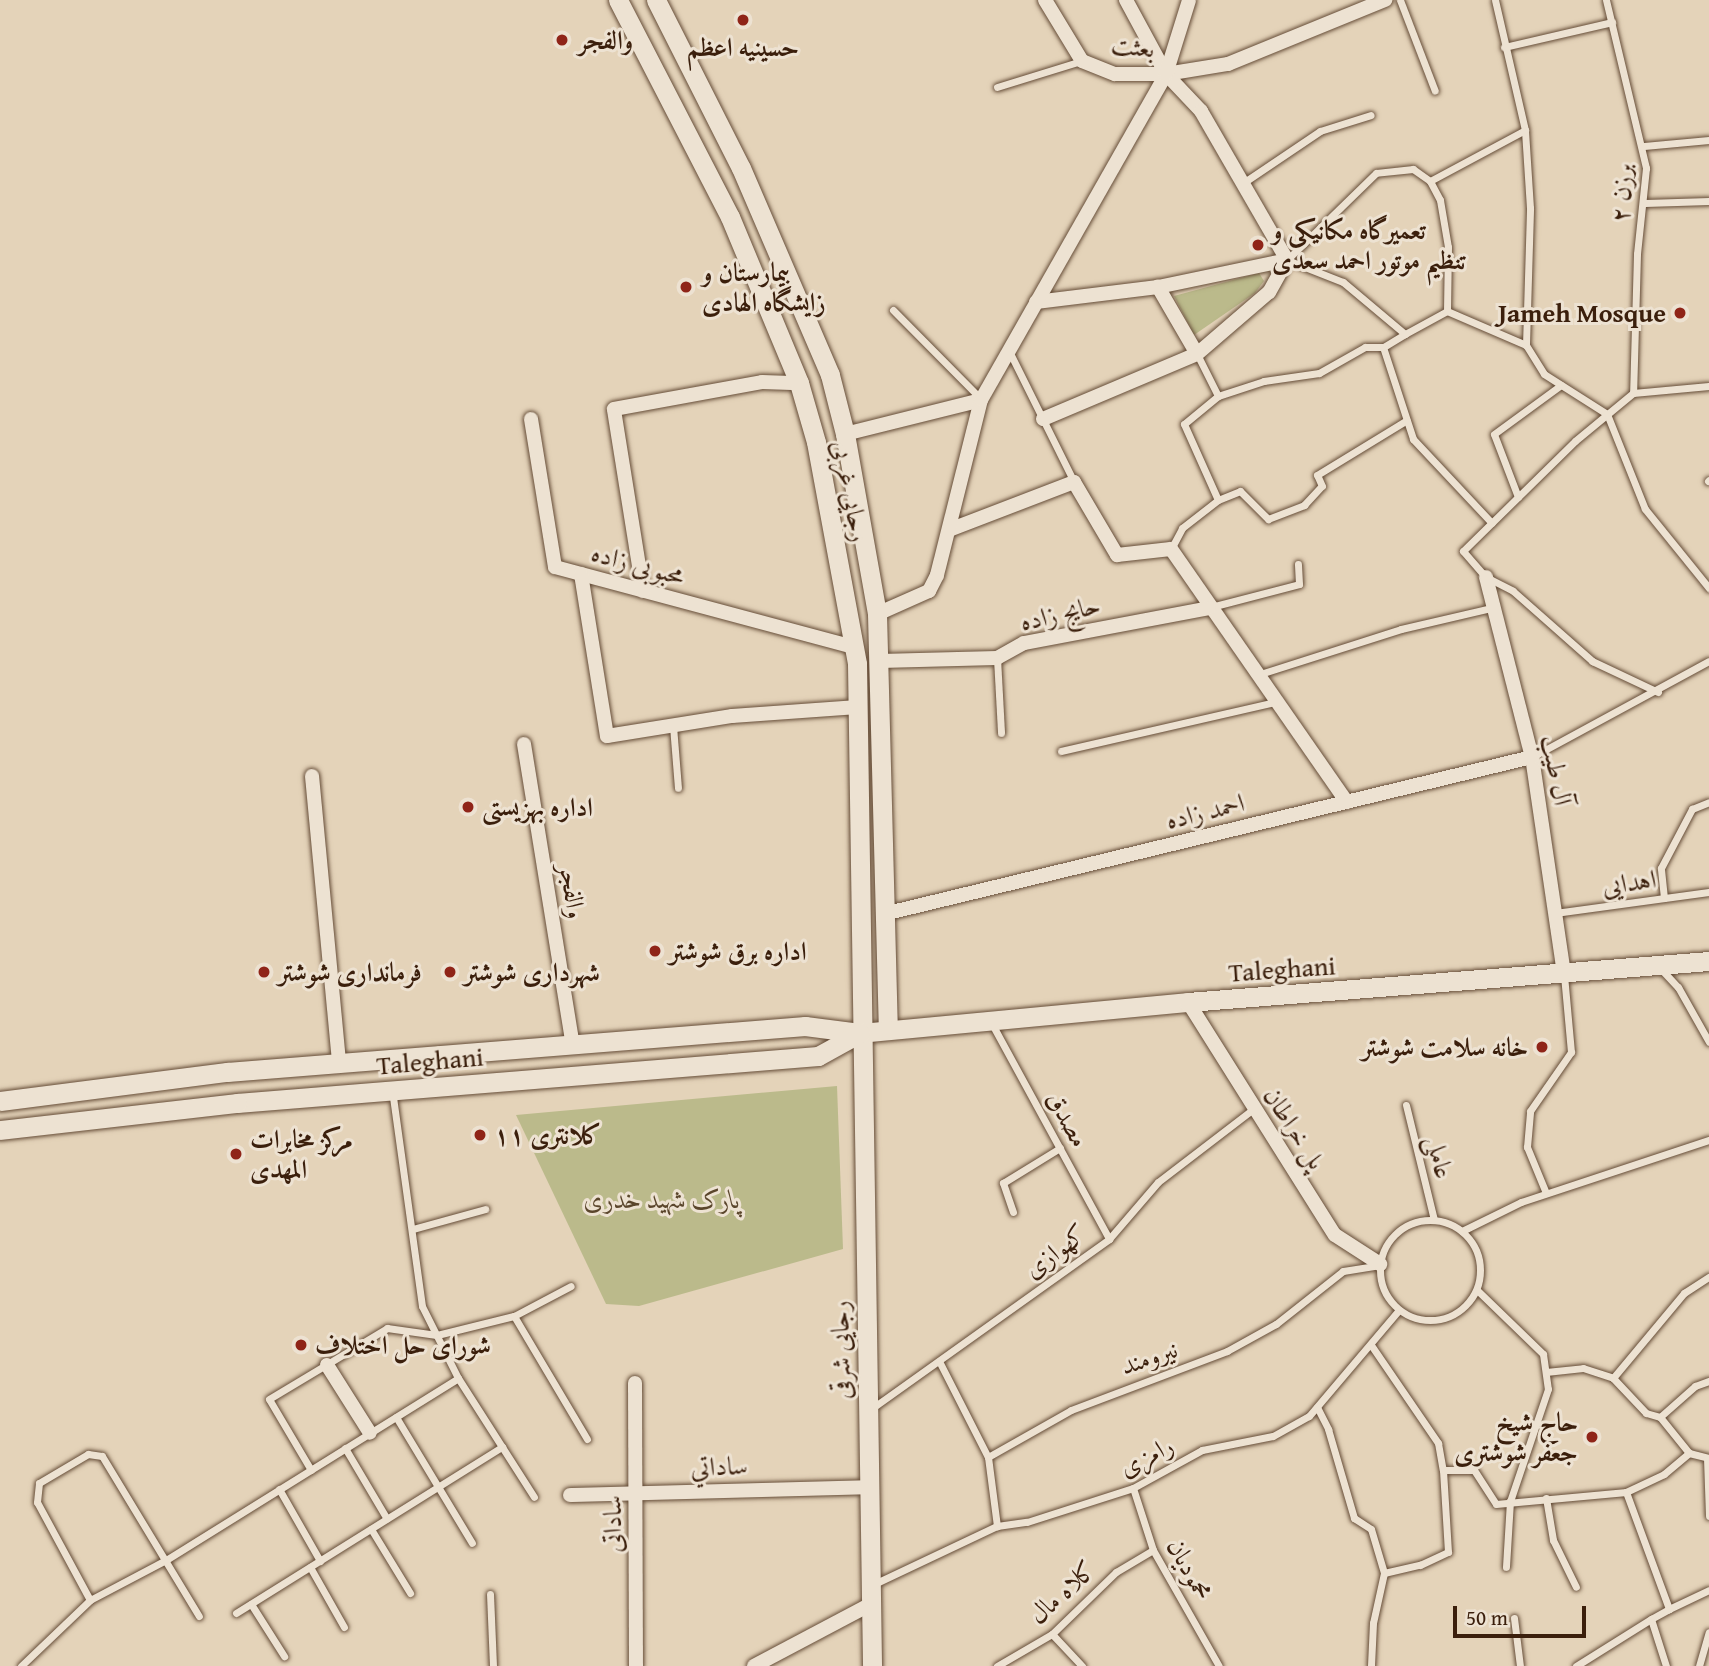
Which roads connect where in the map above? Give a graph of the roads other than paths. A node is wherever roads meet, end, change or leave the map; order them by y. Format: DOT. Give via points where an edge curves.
graph roads {
  1 [pos="618,0"];
  2 [pos="656,0"];
  3 [pos="1045,0"];
  4 [pos="1126,0"];
  5 [pos="1189,0"];
  6 [pos="1385,0"];
  7 [pos="1400,0"];
  8 [pos="1495,0"];
  9 [pos="1606,0"];
  10 [pos="1612,22"];
  11 [pos="1504,47"];
  12 [pos="1082,61"];
  13 [pos="1166,74"];
  14 [pos="997,87"];
  15 [pos="1435,91"];
  16 [pos="1371,115"];
  17 [pos="1525,130"];
  18 [pos="1709,140"];
  19 [pos="1644,146"];
  20 [pos="1430,180"];
  21 [pos="1240,185"];
  22 [pos="1709,201"];
  23 [pos="1645,203"];
  24 [pos="1287,260"];
  25 [pos="1158,287"];
  26 [pos="1036,302"];
  27 [pos="893,310"];
  28 [pos="1447,311"];
  29 [pos="1405,334"];
  30 [pos="1526,345"];
  31 [pos="1383,346"];
  32 [pos="1009,351"];
  33 [pos="1197,354"];
  34 [pos="830,375"];
  35 [pos="799,383"];
  36 [pos="1561,385"];
  37 [pos="1709,386"];
  38 [pos="1633,393"];
  39 [pos="1218,396"];
  40 [pos="981,400"];
  41 [pos="1607,414"];
  42 [pos="531,419"];
  43 [pos="1043,419"];
  44 [pos="1407,420"];
  45 [pos="845,434"];
  46 [pos="1074,482"];
  47 [pos="1518,497"];
  48 [pos="1218,500"];
  49 [pos="1492,523"];
  50 [pos="949,530"];
  51 [pos="1171,549"];
  52 [pos="1298,564"];
  53 [pos="581,574"];
  54 [pos="1486,577"];
  55 [pos="1709,588"];
  56 [pos="643,591"];
  57 [pos="1209,608"];
  58 [pos="1491,608"];
  59 [pos="877,614"];
  60 [pos="854,647"];
  61 [pos="997,658"];
  62 [pos="880,661"];
  63 [pos="1709,661"];
  64 [pos="1257,675"];
  65 [pos="1658,692"];
  66 [pos="1275,702"];
  67 [pos="858,707"];
  68 [pos="673,726"];
  69 [pos="1001,733"];
  70 [pos="524,744"];
  71 [pos="1061,751"];
  72 [pos="1532,757"];
  73 [pos="312,776"];
  74 [pos="678,788"];
  75 [pos="1347,802"];
  76 [pos="1709,802"];
  77 [pos="1709,892"];
  78 [pos="1664,898"];
  79 [pos="888,913"];
  80 [pos="1555,913"];
  81 [pos="1709,961"];
  82 [pos="1658,967"];
  83 [pos="1564,975"];
  84 [pos="1188,1002"];
  85 [pos="990,1021"];
  86 [pos="888,1030"];
  87 [pos="860,1033"];
  88 [pos="1709,1042"];
  89 [pos="573,1045"];
  90 [pos="339,1063"];
  91 [pos="391,1091"];
  92 [pos="0,1101"];
  93 [pos="1406,1105"];
  94 [pos="1253,1109"];
  95 [pos="0,1130"];
  96 [pos="1709,1140"];
  97 [pos="1060,1148"];
  98 [pos="1546,1193"];
  99 [pos="485,1209"];
  100 [pos="1013,1212"];
  101 [pos="1434,1220"];
  102 [pos="413,1229"];
  103 [pos="1462,1231"];
  104 [pos="1109,1239"];
  105 [pos="1380,1264"];
  106 [pos="1709,1277"];
  107 [pos="571,1286"];
  108 [pos="1477,1290"];
  109 [pos="1399,1310"];
  110 [pos="514,1316"];
  111 [pos="437,1335"];
  112 [pos="1371,1345"];
  113 [pos="939,1361"];
  114 [pos="327,1365"];
  115 [pos="1546,1373"];
  116 [pos="458,1378"];
  117 [pos="1613,1378"];
  118 [pos="1709,1381"];
  119 [pos="635,1383"];
  120 [pos="1317,1407"];
  121 [pos="868,1412"];
  122 [pos="396,1417"];
  123 [pos="1660,1417"];
  124 [pos="370,1433"];
  125 [pos="587,1439"];
  126 [pos="502,1447"];
  127 [pos="345,1448"];
  128 [pos="1689,1453"];
  129 [pos="988,1457"];
  130 [pos="1708,1458"];
  131 [pos="311,1469"];
  132 [pos="1443,1470"];
  133 [pos="438,1487"];
  134 [pos="869,1487"];
  135 [pos="1133,1488"];
  136 [pos="279,1489"];
  137 [pos="1626,1492"];
  138 [pos="636,1493"];
  139 [pos="569,1495"];
  140 [pos="534,1497"];
  141 [pos="1546,1499"];
  142 [pos="1510,1501"];
  143 [pos="1709,1516"];
  144 [pos="387,1519"];
  145 [pos="997,1526"];
  146 [pos="371,1529"];
  147 [pos="472,1543"];
  148 [pos="1153,1550"];
  149 [pos="166,1560"];
  150 [pos="320,1561"];
  151 [pos="310,1567"];
  152 [pos="1506,1567"];
  153 [pos="1384,1573"];
  154 [pos="1576,1587"];
  155 [pos="1709,1590"];
  156 [pos="410,1593"];
  157 [pos="490,1594"];
  158 [pos="871,1594"];
  159 [pos="90,1600"];
  160 [pos="251,1604"];
  161 [pos="1669,1609"];
  162 [pos="236,1613"];
  163 [pos="199,1616"];
  164 [pos="1514,1618"];
  165 [pos="1651,1619"];
  166 [pos="344,1627"];
  167 [pos="1709,1632"];
  168 [pos="1052,1634"];
  169 [pos="284,1656"];
  170 [pos="21,1666"];
  171 [pos="493,1666"];
  172 [pos="636,1666"];
  173 [pos="754,1666"];
  174 [pos="872,1666"];
  175 [pos="997,1666"];
  176 [pos="1082,1666"];
  177 [pos="1219,1666"];
  178 [pos="1371,1666"];
  179 [pos="1520,1666"];
  180 [pos="1576,1666"];
  181 [pos="1666,1666"];
  182 [pos="1699,1666"];
  1 -- 35 [label="street, رجایی غربی" via="730,217"];
  2 -- 34 [label="street, رجایی غربی" via="741,168"];
  3 -- 12 [label="street, بعثت"];
  4 -- 13 [label="street"];
  5 -- 13 [label="street"];
  6 -- 13 [label="street, بعثت" via="1228,64"];
  7 -- 15 [label="lane"];
  8 -- 11 [label="lane"];
  9 -- 10 [label="lane, برزن ۲"];
  10 -- 11 [label="lane"];
  10 -- 19 [label="lane, برزن ۲"];
  11 -- 17 [label="lane"];
  12 -- 13 [label="street, بعثت" via="1115,74"];
  12 -- 14 [label="lane"];
  13 -- 21 [label="street" via="1200,111"];
  13 -- 26 [label="street"];
  16 -- 21 [label="lane" via="1320,131"];
  17 -- 20 [label="lane"];
  17 -- 30 [label="lane" via="1530,208"];
  18 -- 19 [label="lane"];
  19 -- 23 [label="lane, برزن ۲"];
  20 -- 24 [label="lane" via="1413,169 1376,173"];
  20 -- 28 [label="lane" via="1440,200 1448,247"];
  21 -- 24 [label="street"];
  22 -- 23 [label="lane"];
  23 -- 38 [label="lane, برزن ۲" via="1637,254"];
  24 -- 25 [label="street"];
  24 -- 29 [label="lane" via="1343,282"];
  24 -- 33 [label="street" via="1269,292"];
  25 -- 26 [label="street"];
  25 -- 33 [label="street"];
  26 -- 32 [label="street"];
  27 -- 40 [label="lane"];
  28 -- 29 [label="lane"];
  28 -- 30 [label="lane"];
  29 -- 31 [label="lane"];
  30 -- 36 [label="lane" via="1544,374"];
  31 -- 39 [label="lane" via="1365,347 1319,373 1264,381"];
  31 -- 44 [label="lane"];
  32 -- 40 [label="street"];
  32 -- 43 [label="lane"];
  33 -- 39 [label="lane"];
  33 -- 43 [label="street"];
  34 -- 35 [label="street"];
  34 -- 45 [label="street, رجایی غربی"];
  35 -- 56 [label="street" via="762,382 614,409"];
  35 -- 60 [label="street, رجایی غربی" via="816,442"];
  36 -- 41 [label="lane"];
  36 -- 47 [label="lane" via="1494,434"];
  37 -- 38 [label="lane"];
  38 -- 41 [label="lane"];
  39 -- 48 [label="lane" via="1184,424"];
  40 -- 45 [label="street"];
  40 -- 50 [label="street"];
  41 -- 47 [label="lane"];
  41 -- 55 [label="lane" via="1645,509"];
  42 -- 53 [label="street, محبوبی زاده" via="555,567"];
  43 -- 46 [label="lane"];
  44 -- 48 [label="lane" via="1318,475 1322,486 1304,506 1268,519 1240,491"];
  44 -- 49 [label="lane" via="1413,439"];
  45 -- 59 [label="street, رجایی غربی"];
  46 -- 50 [label="street"];
  46 -- 51 [label="street" via="1117,555"];
  47 -- 49 [label="lane"];
  48 -- 51 [label="lane" via="1182,528"];
  49 -- 54 [label="lane" via="1462,551"];
  50 -- 59 [label="street" via="929,591"];
  51 -- 57 [label="street"];
  52 -- 57 [label="lane" via="1299,584"];
  53 -- 56 [label="street, محبوبی زاده"];
  53 -- 68 [label="street" via="607,736"];
  54 -- 58 [label="street, آل طیب"];
  54 -- 65 [label="lane" via="1513,591 1592,661"];
  56 -- 60 [label="street, محبوبی زاده"];
  57 -- 61 [label="street, حایج زاده" via="1024,643"];
  57 -- 64 [label="street"];
  58 -- 64 [label="lane" via="1401,629"];
  58 -- 72 [label="street, آل طیب"];
  59 -- 62 [label="street, رجایی غربی"];
  60 -- 67 [label="street, رجایی غربی"];
  61 -- 62 [label="street, حایج زاده"];
  61 -- 69 [label="lane"];
  62 -- 79 [label="street, رجایی غربی"];
  63 -- 65 [label="lane"];
  64 -- 66 [label="street"];
  65 -- 72 [label="lane"];
  66 -- 71 [label="lane"];
  66 -- 75 [label="street"];
  67 -- 68 [label="street" via="732,716"];
  67 -- 87 [label="street, رجایی غربی"];
  68 -- 74 [label="lane"];
  70 -- 89 [label="street, والفجر"];
  72 -- 75 [label="street, احمد زاده"];
  72 -- 80 [label="street, آل طیب"];
  73 -- 90 [label="street"];
  75 -- 79 [label="street, احمد زاده"];
  76 -- 78 [label="lane" via="1692,809 1661,868"];
  77 -- 78 [label="lane, اهدایی"];
  78 -- 80 [label="lane, اهدایی"];
  79 -- 86 [label="street, رجایی غربی"];
  80 -- 83 [label="street, آل طیب"];
  81 -- 82 [label="street, Taleghani"];
  82 -- 83 [label="street, Taleghani"];
  82 -- 88 [label="lane" via="1678,987"];
  83 -- 84 [label="street, Taleghani"];
  83 -- 98 [label="lane" via="1571,1052 1530,1111 1527,1147"];
  84 -- 85 [label="street, Taleghani"];
  84 -- 94 [label="street, پل خراطان"];
  85 -- 86 [label="street, Taleghani"];
  85 -- 97 [label="lane, مصدق"];
  86 -- 87 [label="street, Taleghani"];
  87 -- 89 [label="street, Taleghani" via="805,1026"];
  87 -- 91 [label="street, Taleghani" via="818,1056"];
  87 -- 121 [label="street, رجایی شرقی"];
  89 -- 90 [label="street, Taleghani"];
  90 -- 92 [label="street, Taleghani"];
  91 -- 95 [label="street, Taleghani"];
  91 -- 102 [label="lane"];
  93 -- 101 [label="lane, عاملی"];
  94 -- 104 [label="lane, کهوازی" via="1158,1182"];
  94 -- 105 [label="street, پل خراطان" via="1335,1235"];
  96 -- 98 [label="lane"];
  97 -- 100 [label="lane" via="1003,1183"];
  97 -- 104 [label="lane, مصدق"];
  98 -- 103 [label="lane"];
  99 -- 102 [label="lane"];
  101 -- 103 [label="lane"];
  101 -- 105 [label="lane" via="1404,1227 1392,1237"];
  102 -- 111 [label="lane" via="422,1306"];
  103 -- 108 [label="lane" via="1479,1258"];
  104 -- 113 [label="lane, کهوازی"];
  105 -- 109 [label="lane" via="1384,1289"];
  105 -- 129 [label="lane, نیرومند" via="1343,1271 1293,1312 1227,1351 1071,1410"];
  106 -- 117 [label="lane" via="1684,1293"];
  107 -- 110 [label="lane"];
  108 -- 109 [label="lane" via="1463,1308 1443,1319 1420,1319"];
  108 -- 115 [label="lane" via="1543,1353"];
  109 -- 112 [label="lane, رامزی"];
  110 -- 111 [label="lane"];
  110 -- 125 [label="lane"];
  111 -- 114 [label="lane" via="387,1328"];
  111 -- 116 [label="lane"];
  112 -- 120 [label="lane, رامزی"];
  112 -- 132 [label="lane" via="1437,1443"];
  113 -- 121 [label="lane, کهوازی"];
  113 -- 129 [label="lane"];
  114 -- 124 [label="street"];
  114 -- 131 [label="lane" via="269,1399"];
  115 -- 117 [label="lane" via="1583,1368"];
  115 -- 142 [label="lane" via="1548,1389"];
  116 -- 122 [label="lane"];
  116 -- 126 [label="lane"];
  117 -- 123 [label="lane" via="1646,1413"];
  118 -- 123 [label="lane" via="1695,1386"];
  119 -- 138 [label="street, ساداتی"];
  120 -- 135 [label="lane, رامزی" via="1273,1436 1202,1450"];
  120 -- 153 [label="lane" via="1354,1518 1371,1529"];
  121 -- 134 [label="street, رجایی شرقی"];
  122 -- 124 [label="lane"];
  122 -- 133 [label="lane"];
  123 -- 128 [label="lane"];
  124 -- 127 [label="lane"];
  126 -- 133 [label="lane"];
  126 -- 140 [label="lane"];
  127 -- 131 [label="lane"];
  127 -- 144 [label="lane"];
  128 -- 130 [label="lane"];
  128 -- 137 [label="lane" via="1664,1475"];
  129 -- 145 [label="lane"];
  130 -- 143 [label="lane"];
  131 -- 136 [label="lane"];
  132 -- 142 [label="lane" via="1474,1470 1496,1504"];
  132 -- 153 [label="lane" via="1448,1552 1420,1565"];
  133 -- 144 [label="lane"];
  133 -- 147 [label="lane"];
  134 -- 138 [label="street, ساداتي"];
  134 -- 158 [label="street, رجایی شرقی"];
  135 -- 145 [label="lane, رامزی" via="1027,1522"];
  135 -- 148 [label="lane, محمودیان"];
  136 -- 149 [label="lane"];
  136 -- 150 [label="lane"];
  137 -- 141 [label="lane"];
  137 -- 161 [label="lane"];
  138 -- 139 [label="street, ساداتي"];
  138 -- 172 [label="street, ساداتی"];
  141 -- 142 [label="lane"];
  141 -- 154 [label="lane" via="1553,1540"];
  142 -- 152 [label="lane"];
  144 -- 146 [label="lane"];
  145 -- 158 [label="lane, رامزی"];
  146 -- 150 [label="lane"];
  146 -- 156 [label="lane"];
  148 -- 168 [label="lane, کلاه مال" via="1116,1572"];
  148 -- 177 [label="lane, محمودیان"];
  149 -- 159 [label="lane"];
  149 -- 159 [label="lane" via="102,1456 88,1454 39,1483 37,1502"];
  149 -- 163 [label="lane"];
  150 -- 151 [label="lane"];
  151 -- 160 [label="lane"];
  151 -- 166 [label="lane"];
  153 -- 178 [label="lane" via="1373,1623"];
  155 -- 161 [label="lane"];
  157 -- 171 [label="lane"];
  158 -- 173 [label="street"];
  158 -- 174 [label="street, رجایی شرقی"];
  159 -- 170 [label="lane"];
  160 -- 162 [label="lane"];
  160 -- 169 [label="lane"];
  161 -- 165 [label="lane"];
  164 -- 179 [label="lane"];
  165 -- 180 [label="lane"];
  165 -- 181 [label="lane"];
  167 -- 182 [label="lane"];
  168 -- 175 [label="lane, کلاه مال"];
  168 -- 176 [label="lane"];
}
